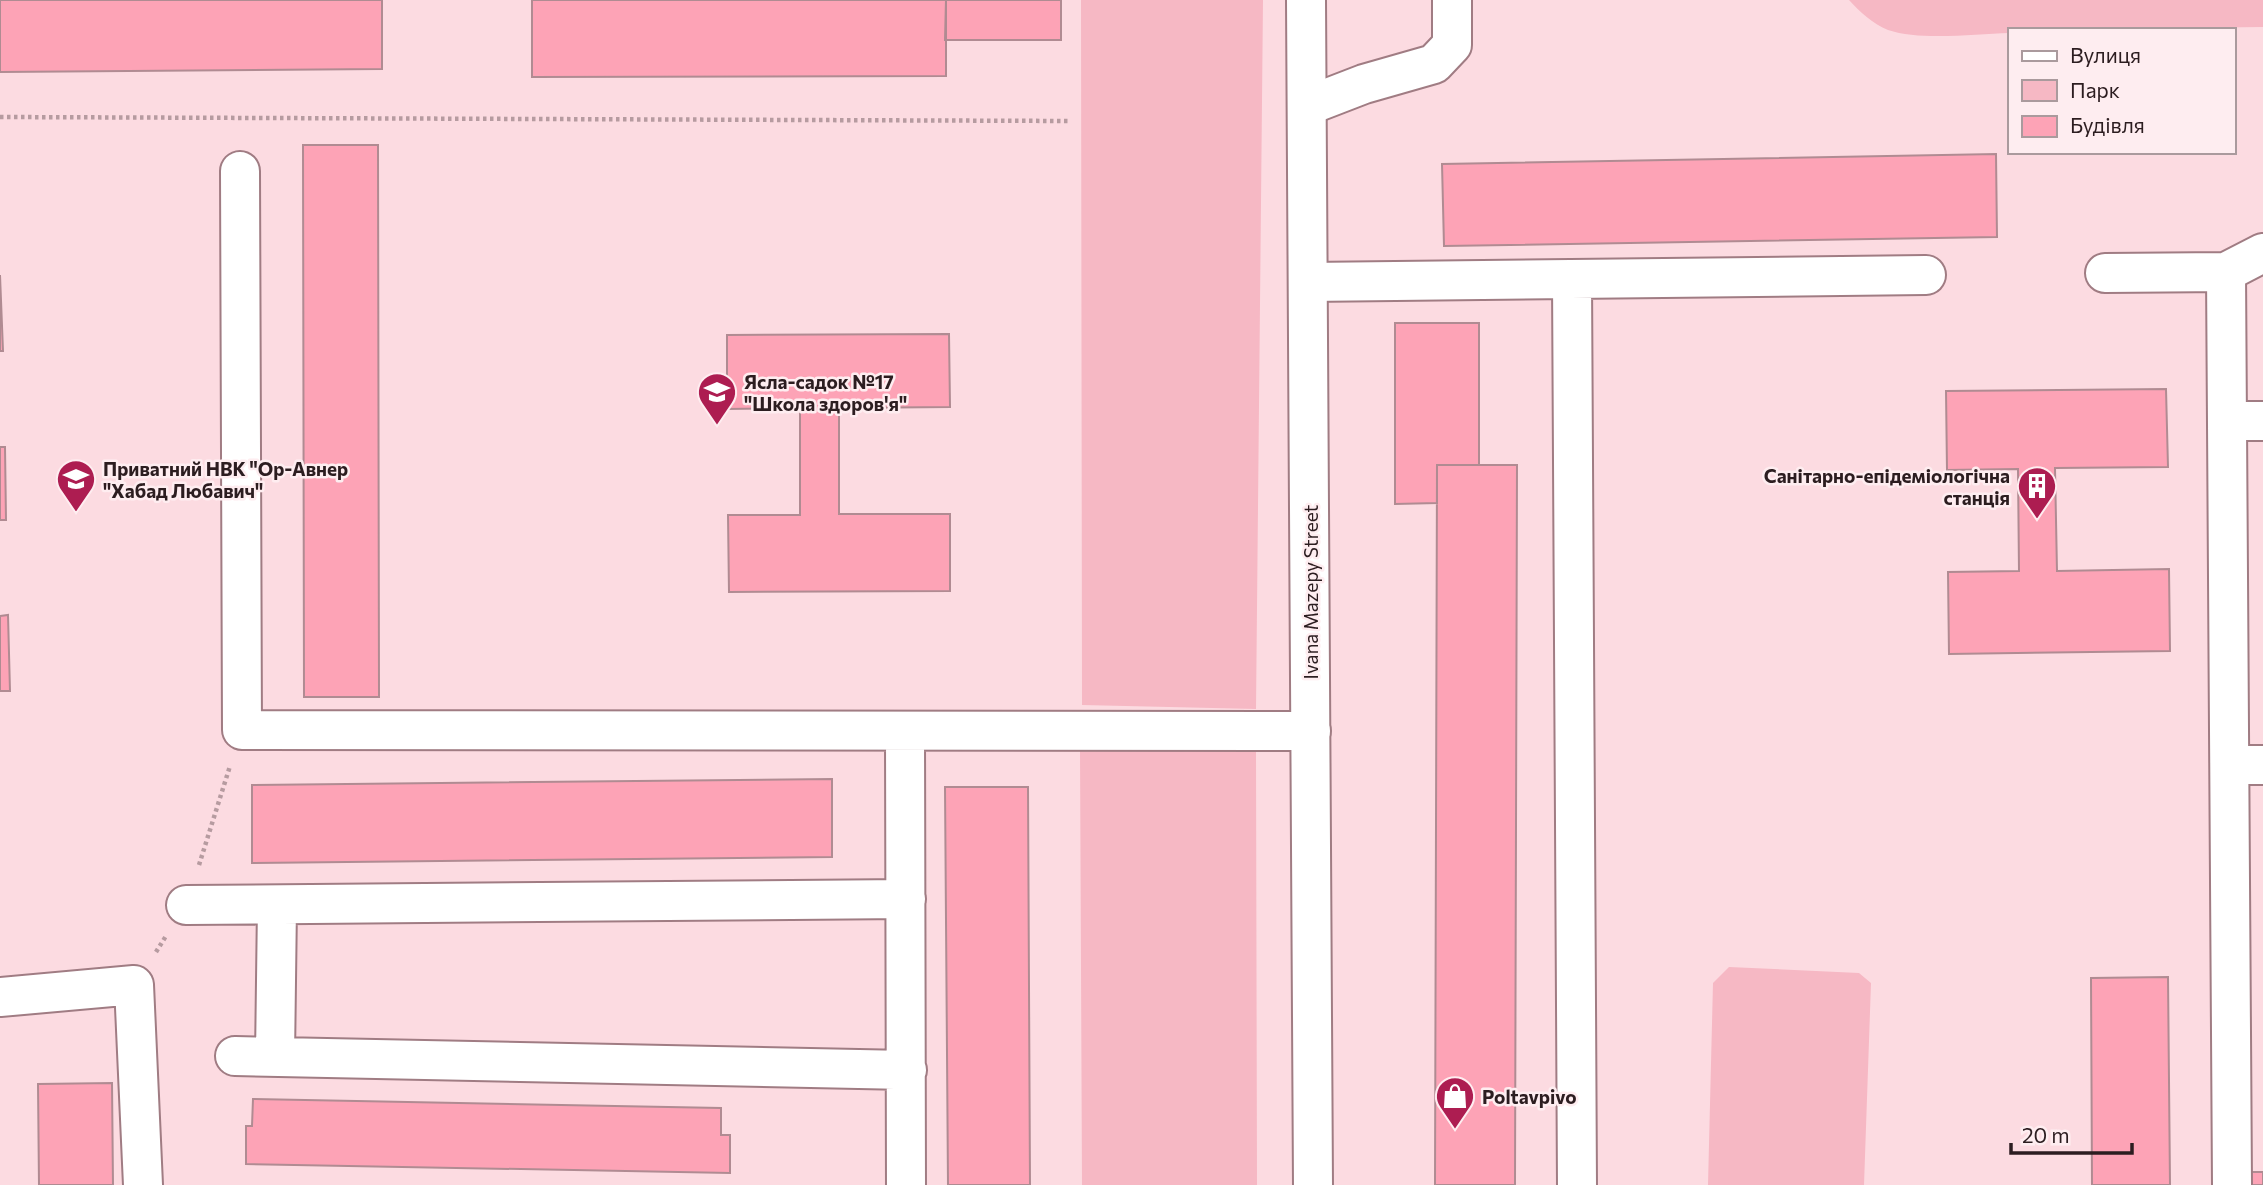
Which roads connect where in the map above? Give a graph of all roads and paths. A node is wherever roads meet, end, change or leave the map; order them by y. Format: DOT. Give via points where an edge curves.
graph roads {
  1 [pos="1306,0"];
  2 [pos="1452,0"];
  3 [pos="1307,106"];
  4 [pos="0,117"];
  5 [pos="1070,121"];
  6 [pos="240,171"];
  7 [pos="2263,253"];
  8 [pos="2226,272"];
  9 [pos="2105,273"];
  10 [pos="1926,275"];
  11 [pos="1572,279"];
  12 [pos="1308,282"];
  13 [pos="2245,421"];
  14 [pos="242,730"];
  15 [pos="905,731"];
  16 [pos="1311,731"];
  17 [pos="2246,765"];
  18 [pos="906,899"];
  19 [pos="186,905"];
  20 [pos="277,905"];
  21 [pos="134,985"];
  22 [pos="0,997"];
  23 [pos="235,1056"];
  24 [pos="275,1057"];
  25 [pos="907,1070"];
  26 [pos="2247,1107"];
  27 [pos="143,1185"];
  28 [pos="906,1185"];
  29 [pos="1313,1185"];
  30 [pos="1577,1185"];
  31 [pos="2232,1185"];
  1 -- 3 [label="main road, Ivana Mazepy Street"];
  2 -- 3 [label="main road" via="1452,45 1434,64"];
  3 -- 12 [label="main road, Ivana Mazepy Street"];
  4 -- 5 [label="path"];
  6 -- 14 [label="main road"];
  7 -- 8 [label="main road"];
  8 -- 9 [label="main road"];
  8 -- 13 [label="main road"];
  10 -- 11 [label="main road"];
  11 -- 12 [label="main road"];
  11 -- 30 [label="main road"];
  12 -- 16 [label="main road, Ivana Mazepy Street"];
  13 -- 17 [label="main road"];
  14 -- 15 [label="main road"];
  14 -- 19 [label="path"];
  15 -- 16 [label="main road"];
  15 -- 18 [label="main road"];
  16 -- 29 [label="main road, Ivana Mazepy Street"];
  17 -- 26 [label="main road"];
  18 -- 20 [label="main road"];
  18 -- 25 [label="main road"];
  19 -- 20 [label="main road"];
  19 -- 21 [label="path"];
  20 -- 24 [label="main road"];
  21 -- 22 [label="main road"];
  21 -- 27 [label="main road"];
  23 -- 24 [label="main road"];
  24 -- 25 [label="main road"];
  25 -- 28 [label="main road"];
  26 -- 31 [label="main road"];
}
